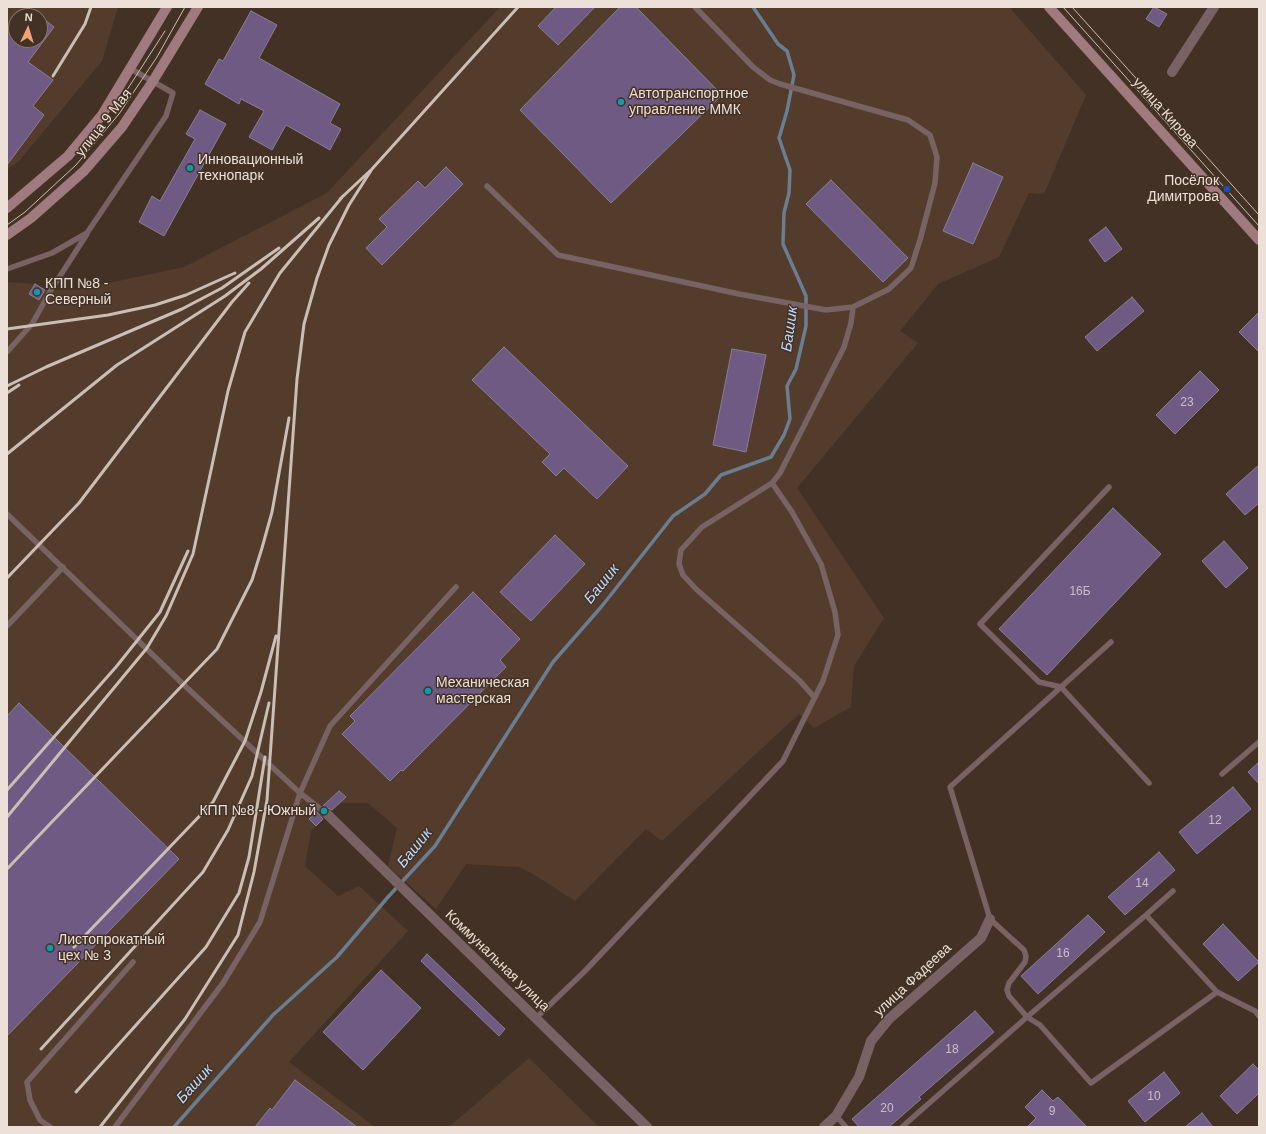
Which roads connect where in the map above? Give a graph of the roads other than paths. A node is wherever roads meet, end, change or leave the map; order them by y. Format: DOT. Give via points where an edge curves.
graph roads {
  1 [pos="167,7"];
  2 [pos="198,7"];
  3 [pos="695,7"];
  4 [pos="1049,7"];
  5 [pos="1214,7"];
  6 [pos="131,69"];
  7 [pos="1172,72"];
  8 [pos="153,81"];
  9 [pos="487,186"];
  10 [pos="7,208"];
  11 [pos="87,233"];
  12 [pos="7,235"];
  13 [pos="1259,240"];
  14 [pos="7,269"];
  15 [pos="853,306"];
  16 [pos="7,352"];
  17 [pos="772,483"];
  18 [pos="1109,486"];
  19 [pos="7,514"];
  20 [pos="63,567"];
  21 [pos="456,587"];
  22 [pos="7,626"];
  23 [pos="1111,642"];
  24 [pos="1061,687"];
  25 [pos="814,697"];
  26 [pos="1259,742"];
  27 [pos="1222,774"];
  28 [pos="1149,783"];
  29 [pos="300,793"];
  30 [pos="328,815"];
  31 [pos="1174,891"];
  32 [pos="1146,915"];
  33 [pos="990,919"];
  34 [pos="133,962"];
  35 [pos="1218,992"];
  36 [pos="1259,1016"];
  37 [pos="1027,1017"];
  38 [pos="536,1018"];
  39 [pos="836,1116"];
  40 [pos="644,1126"];
  41 [pos="50,1127"];
  42 [pos="114,1127"];
  43 [pos="824,1127"];
  44 [pos="846,1127"];
  45 [pos="902,1127"];
  1 -- 6 [label="main road, улица 9 Мая"];
  2 -- 8 [label="main road, улица 9 Мая"];
  3 -- 15 [label="lane" via="753,67 770,80 908,120 930,135 937,156 935,183 911,268 889,289"];
  4 -- 13 [label="main road, улица Кирова"];
  5 -- 7 [label="street"];
  6 -- 8 [label="lane"];
  6 -- 10 [label="main road, улица 9 Мая" via="102,115 68,156"];
  8 -- 11 [label="lane" via="173,94 166,116"];
  8 -- 12 [label="main road, улица 9 Мая" via="122,127 84,171 31,218"];
  9 -- 15 [label="lane" via="558,255 826,310"];
  11 -- 14 [label="lane" via="52,253"];
  11 -- 16 [label="lane" via="32,324"];
  15 -- 17 [label="lane" via="844,347 780,473"];
  17 -- 25 [label="lane" via="792,512 821,564 835,612 838,635 834,652"];
  17 -- 25 [label="lane" via="702,527 681,550 679,564 683,575 696,589 800,681"];
  18 -- 24 [label="lane" via="980,624 1039,682"];
  19 -- 20 [label="lane"];
  20 -- 22 [label="lane"];
  20 -- 29 [label="lane"];
  21 -- 29 [label="lane" via="330,726"];
  23 -- 24 [label="lane"];
  24 -- 28 [label="lane"];
  24 -- 33 [label="lane" via="950,787"];
  25 -- 38 [label="lane" via="783,761 584,972"];
  26 -- 27 [label="lane"];
  29 -- 30 [label="lane"];
  29 -- 42 [label="lane" via="260,922 223,983"];
  30 -- 38 [label="street, Коммунальная улица"];
  31 -- 32 [label="lane"];
  32 -- 35 [label="lane"];
  32 -- 37 [label="lane"];
  33 -- 37 [label="lane" via="1024,950 1025,962 1009,983 1007,990"];
  33 -- 39 [label="street, улица Фадеева" via="981,938 889,1018 871,1041 860,1077"];
  34 -- 41 [label="lane" via="27,1082 30,1100 40,1120"];
  35 -- 36 [label="lane" via="1255,1011"];
  35 -- 37 [label="lane" via="1091,1083 1040,1025"];
  37 -- 45 [label="lane"];
  38 -- 40 [label="street, Коммунальная улица"];
  39 -- 43 [label="street, улица Фадеева"];
  39 -- 44 [label="lane"];
}
